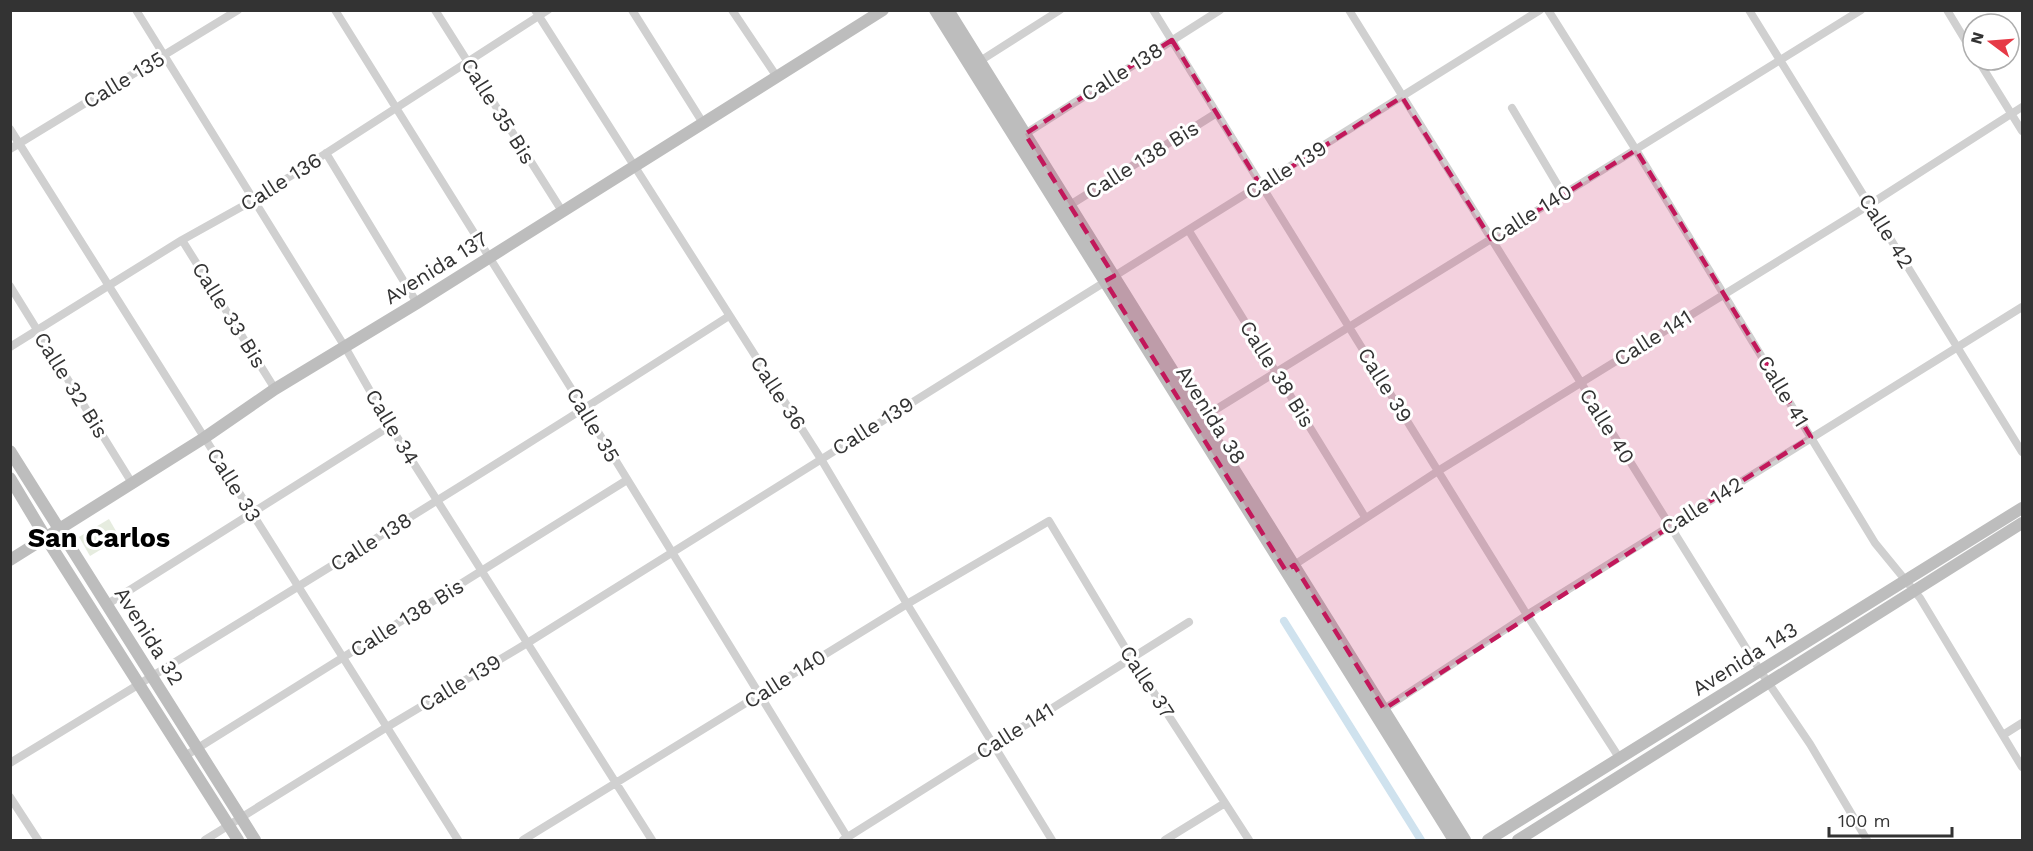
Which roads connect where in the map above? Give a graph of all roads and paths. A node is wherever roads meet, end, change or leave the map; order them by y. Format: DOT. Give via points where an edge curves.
graph roads {
  1 [pos="136,10"];
  2 [pos="238,10"];
  3 [pos="334,10"];
  4 [pos="435,10"];
  5 [pos="548,10"];
  6 [pos="632,10"];
  7 [pos="732,10"];
  8 [pos="883,10"];
  9 [pos="935,10"];
  10 [pos="948,10"];
  11 [pos="1060,10"];
  12 [pos="1153,10"];
  13 [pos="1220,10"];
  14 [pos="1349,10"];
  15 [pos="1540,10"];
  16 [pos="1548,10"];
  17 [pos="1749,10"];
  18 [pos="1861,10"];
  19 [pos="1947,10"];
  20 [pos="537,13"];
  21 [pos="1961,33"];
  22 [pos="1172,40"];
  23 [pos="164,56"];
  24 [pos="980,61"];
  25 [pos="1781,61"];
  26 [pos="468,62"];
  27 [pos="1985,72"];
  28 [pos="777,77"];
  29 [pos="1402,97"];
  30 [pos="2022,107"];
  31 [pos="1512,108"];
  32 [pos="396,109"];
  33 [pos="1215,114"];
  34 [pos="2011,114"];
  35 [pos="703,123"];
  36 [pos="10,129"];
  37 [pos="2022,132"];
  38 [pos="1025,134"];
  39 [pos="20,143"];
  40 [pos="10,149"];
  41 [pos="1636,150"];
  42 [pos="326,153"];
  43 [pos="634,165"];
  44 [pos="1261,186"];
  45 [pos="1563,194"];
  46 [pos="252,201"];
  47 [pos="1070,205"];
  48 [pos="1869,205"];
  49 [pos="562,212"];
  50 [pos="1189,231"];
  51 [pos="1491,239"];
  52 [pos="182,240"];
  53 [pos="490,257"];
  54 [pos="1109,279"];
  55 [pos="10,286"];
  56 [pos="110,286"];
  57 [pos="1724,294"];
  58 [pos="417,303"];
  59 [pos="2022,307"];
  60 [pos="729,316"];
  61 [pos="1349,327"];
  62 [pos="37,330"];
  63 [pos="1957,346"];
  64 [pos="10,347"];
  65 [pos="345,347"];
  66 [pos="1276,373"];
  67 [pos="1581,383"];
  68 [pos="275,389"];
  69 [pos="584,409"];
  70 [pos="1202,418"];
  71 [pos="390,426"];
  72 [pos="1811,437"];
  73 [pos="204,438"];
  74 [pos="10,451"];
  75 [pos="2022,452"];
  76 [pos="821,459"];
  77 [pos="1438,471"];
  78 [pos="10,478"];
  79 [pos="627,480"];
  80 [pos="132,483"];
  81 [pos="437,500"];
  82 [pos="2022,508"];
  83 [pos="252,514"];
  84 [pos="1365,517"];
  85 [pos="1049,520"];
  86 [pos="2022,523"];
  87 [pos="1670,526"];
  88 [pos="59,530"];
  89 [pos="46,538"];
  90 [pos="672,553"];
  91 [pos="10,560"];
  92 [pos="1290,568"];
  93 [pos="482,571"];
  94 [pos="1911,586"];
  95 [pos="299,587"];
  96 [pos="907,604"];
  97 [pos="106,605"];
  98 [pos="1527,615"];
  99 [pos="1189,622"];
  100 [pos="529,642"];
  101 [pos="343,658"];
  102 [pos="1132,659"];
  103 [pos="1764,677"];
  104 [pos="146,681"];
  105 [pos="760,694"];
  106 [pos="1384,709"];
  107 [pos="2022,723"];
  108 [pos="387,728"];
  109 [pos="2003,735"];
  110 [pos="993,744"];
  111 [pos="198,747"];
  112 [pos="185,756"];
  113 [pos="1620,759"];
  114 [pos="10,764"];
  115 [pos="2022,767"];
  116 [pos="615,784"];
  117 [pos="10,796"];
  118 [pos="1226,803"];
  119 [pos="241,818"];
  120 [pos="229,826"];
  121 [pos="846,839"];
  122 [pos="38,840"];
  123 [pos="205,840"];
  124 [pos="238,840"];
  125 [pos="255,840"];
  126 [pos="458,840"];
  127 [pos="523,840"];
  128 [pos="652,840"];
  129 [pos="1052,840"];
  130 [pos="1165,840"];
  131 [pos="1249,840"];
  132 [pos="1454,840"];
  133 [pos="1466,840"];
  134 [pos="1488,840"];
  135 [pos="1518,840"];
  136 [pos="1867,840"];
  1 -- 23 [label="street, Calle 34"];
  2 -- 23 [label="street, Calle 135"];
  3 -- 32 [label="street, Calle 35"];
  4 -- 26 [label="street, Calle 35 Bis"];
  5 -- 20 [label="street, Calle 136"];
  6 -- 35 [label="street"];
  7 -- 28 [label="street"];
  8 -- 28 [label="main road, Avenida 137"];
  9 -- 54 [label="main road, Avenida 38"];
  10 -- 24 [label="main road, Avenida 38"];
  11 -- 24 [label="street"];
  12 -- 22 [label="street, Calle 39"];
  13 -- 22 [label="street, Calle 138"];
  14 -- 29 [label="street, Calle 40"];
  15 -- 29 [label="street, Calle 139"];
  16 -- 41 [label="street, Calle 41"];
  17 -- 25 [label="street, Calle 42"];
  18 -- 25 [label="street, Calle 140"];
  19 -- 21 [label="street"];
  20 -- 26 [label="street, Calle 136"];
  20 -- 43 [label="street, Calle 36"];
  22 -- 33 [label="street, Calle 39"];
  22 -- 38 [label="street, Calle 138"];
  23 -- 39 [label="street, Calle 135"];
  23 -- 46 [label="street, Calle 34"];
  24 -- 38 [label="main road, Avenida 38"];
  25 -- 41 [label="street, Calle 140"];
  25 -- 48 [label="street, Calle 42"];
  26 -- 32 [label="street, Calle 136"];
  26 -- 49 [label="street, Calle 35 Bis"];
  27 -- 34 [label="street"];
  28 -- 35 [label="main road, Avenida 137"];
  29 -- 44 [label="street, Calle 139"];
  29 -- 51 [label="street, Calle 40"];
  30 -- 34 [label="street, Calle 141"];
  31 -- 45 [label="street"];
  32 -- 42 [label="street, Calle 136"];
  32 -- 53 [label="street, Calle 35"];
  33 -- 44 [label="street, Calle 39"];
  33 -- 47 [label="street, Calle 138 Bis"];
  34 -- 37 [label="street"];
  34 -- 48 [label="street, Calle 141"];
  35 -- 43 [label="main road, Avenida 137"];
  36 -- 39 [label="street, Calle 33"];
  38 -- 47 [label="main road, Avenida 38"];
  39 -- 40 [label="street, Calle 135"];
  39 -- 56 [label="street, Calle 33"];
  41 -- 45 [label="street, Calle 140"];
  41 -- 57 [label="street, Calle 41"];
  42 -- 46 [label="street, Calle 136"];
  42 -- 58 [label="street"];
  43 -- 49 [label="main road, Avenida 137"];
  43 -- 60 [label="street, Calle 36"];
  44 -- 50 [label="street, Calle 139"];
  44 -- 61 [label="street, Calle 39"];
  45 -- 51 [label="street, Calle 140"];
  46 -- 52 [label="street, Calle 136"];
  46 -- 65 [label="street, Calle 34"];
  47 -- 54 [label="main road, Avenida 38"];
  48 -- 57 [label="street, Calle 141"];
  48 -- 63 [label="street, Calle 42"];
  49 -- 53 [label="main road, Avenida 137"];
  50 -- 54 [label="street, Calle 139"];
  50 -- 66 [label="street, Calle 38 Bis"];
  51 -- 61 [label="street, Calle 140"];
  51 -- 67 [label="street, Calle 40"];
  52 -- 56 [label="street, Calle 136"];
  52 -- 68 [label="street, Calle 33 Bis"];
  53 -- 58 [label="main road, Avenida 137"];
  53 -- 69 [label="street, Calle 35"];
  54 -- 70 [label="main road, Avenida 38"];
  54 -- 76 [label="street, Calle 139"];
  54 -- 92 [label="main road, Avenida 38"];
  55 -- 62 [label="street, Calle 32 Bis"];
  56 -- 62 [label="street, Calle 136"];
  56 -- 73 [label="street, Calle 33"];
  57 -- 67 [label="street, Calle 141"];
  57 -- 72 [label="street, Calle 41"];
  58 -- 65 [label="main road, Avenida 137"];
  59 -- 63 [label="street, Calle 142"];
  60 -- 69 [label="street, Calle 138"];
  60 -- 76 [label="street, Calle 36"];
  61 -- 66 [label="street, Calle 140"];
  61 -- 77 [label="street, Calle 39"];
  62 -- 64 [label="street, Calle 136"];
  62 -- 80 [label="street, Calle 32 Bis"];
  63 -- 72 [label="street, Calle 142"];
  63 -- 75 [label="street, Calle 42"];
  65 -- 68 [label="main road, Avenida 137"];
  65 -- 71 [label="street, Calle 34"];
  66 -- 70 [label="street, Calle 140"];
  66 -- 84 [label="street, Calle 38 Bis"];
  67 -- 77 [label="street, Calle 141"];
  67 -- 87 [label="street, Calle 40"];
  68 -- 73 [label="main road, Avenida 137"];
  69 -- 79 [label="street, Calle 35"];
  69 -- 81 [label="street, Calle 138"];
  70 -- 92 [label="main road, Avenida 38"];
  71 -- 81 [label="street, Calle 34"];
  71 -- 83 [label="street"];
  72 -- 87 [label="street, Calle 142"];
  72 -- 94 [label="street, Calle 41" via="1875,543"];
  73 -- 80 [label="main road, Avenida 137"];
  73 -- 83 [label="street, Calle 33"];
  74 -- 88 [label="main road, Avenida 32"];
  76 -- 90 [label="street, Calle 139"];
  76 -- 96 [label="street, Calle 36"];
  77 -- 84 [label="street, Calle 141"];
  77 -- 98 [label="street, Calle 39"];
  78 -- 89 [label="main road, Avenida 32"];
  79 -- 90 [label="street, Calle 35"];
  79 -- 93 [label="street, Calle 138 Bis"];
  80 -- 88 [label="main road, Avenida 137"];
  81 -- 93 [label="street, Calle 34"];
  81 -- 95 [label="street, Calle 138"];
  82 -- 94 [label="main road, Avenida 143"];
  83 -- 95 [label="street, Calle 33"];
  83 -- 97 [label="street"];
  84 -- 92 [label="street, Calle 141"];
  85 -- 96 [label="street, Calle 140"];
  85 -- 102 [label="street, Calle 37"];
  86 -- 94 [label="main road, Avenida 143"];
  87 -- 98 [label="street, Calle 142"];
  87 -- 103 [label="street, Calle 40"];
  88 -- 89 [label="main road, Avenida 137"];
  88 -- 97 [label="main road, Avenida 32"];
  89 -- 91 [label="main road, Avenida 137"];
  89 -- 104 [label="main road, Avenida 32"];
  90 -- 100 [label="street, Calle 139"];
  90 -- 105 [label="street, Calle 35"];
  92 -- 106 [label="main road, Avenida 38"];
  92 -- 132 [label="main road, Avenida 38"];
  93 -- 100 [label="street, Calle 34"];
  93 -- 101 [label="street, Calle 138 Bis"];
  94 -- 103 [label="main road, Avenida 143"];
  94 -- 109 [label="street, Calle 41"];
  95 -- 101 [label="street, Calle 33"];
  95 -- 104 [label="street, Calle 138"];
  96 -- 105 [label="street, Calle 140"];
  96 -- 110 [label="street, Calle 36"];
  97 -- 104 [label="main road, Avenida 32"];
  98 -- 106 [label="street, Calle 142"];
  98 -- 113 [label="street, Calle 39"];
  99 -- 102 [label="street, Calle 141"];
  100 -- 108 [label="street, Calle 139"];
  100 -- 116 [label="street, Calle 34"];
  101 -- 108 [label="street, Calle 33"];
  101 -- 111 [label="street, Calle 138 Bis"];
  102 -- 110 [label="street, Calle 141"];
  102 -- 118 [label="street, Calle 37"];
  103 -- 113 [label="main road, Avenida 143"];
  103 -- 135 [label="main road, Avenida 143"];
  103 -- 136 [label="street, Calle 40" via="1810,744"];
  104 -- 111 [label="main road, Avenida 32"];
  104 -- 112 [label="main road, Avenida 32"];
  104 -- 114 [label="street, Calle 138"];
  105 -- 116 [label="street, Calle 140"];
  105 -- 121 [label="street, Calle 35"];
  106 -- 133 [label="main road, Avenida 38"];
  107 -- 109 [label="street"];
  108 -- 119 [label="street, Calle 139"];
  108 -- 126 [label="street, Calle 33"];
  109 -- 115 [label="street, Calle 41"];
  110 -- 121 [label="street, Calle 141"];
  110 -- 129 [label="street, Calle 36"];
  111 -- 112 [label="street, Calle 138 Bis"];
  111 -- 119 [label="main road, Avenida 32"];
  112 -- 120 [label="main road, Avenida 32"];
  113 -- 134 [label="main road, Avenida 143"];
  116 -- 127 [label="street, Calle 140"];
  116 -- 128 [label="street, Calle 34"];
  117 -- 122 [label="street"];
  118 -- 130 [label="street"];
  118 -- 131 [label="street, Calle 37"];
  119 -- 120 [label="street, Calle 139"];
  119 -- 125 [label="main road, Avenida 32"];
  120 -- 123 [label="street, Calle 139"];
  120 -- 124 [label="main road, Avenida 32"];
}
